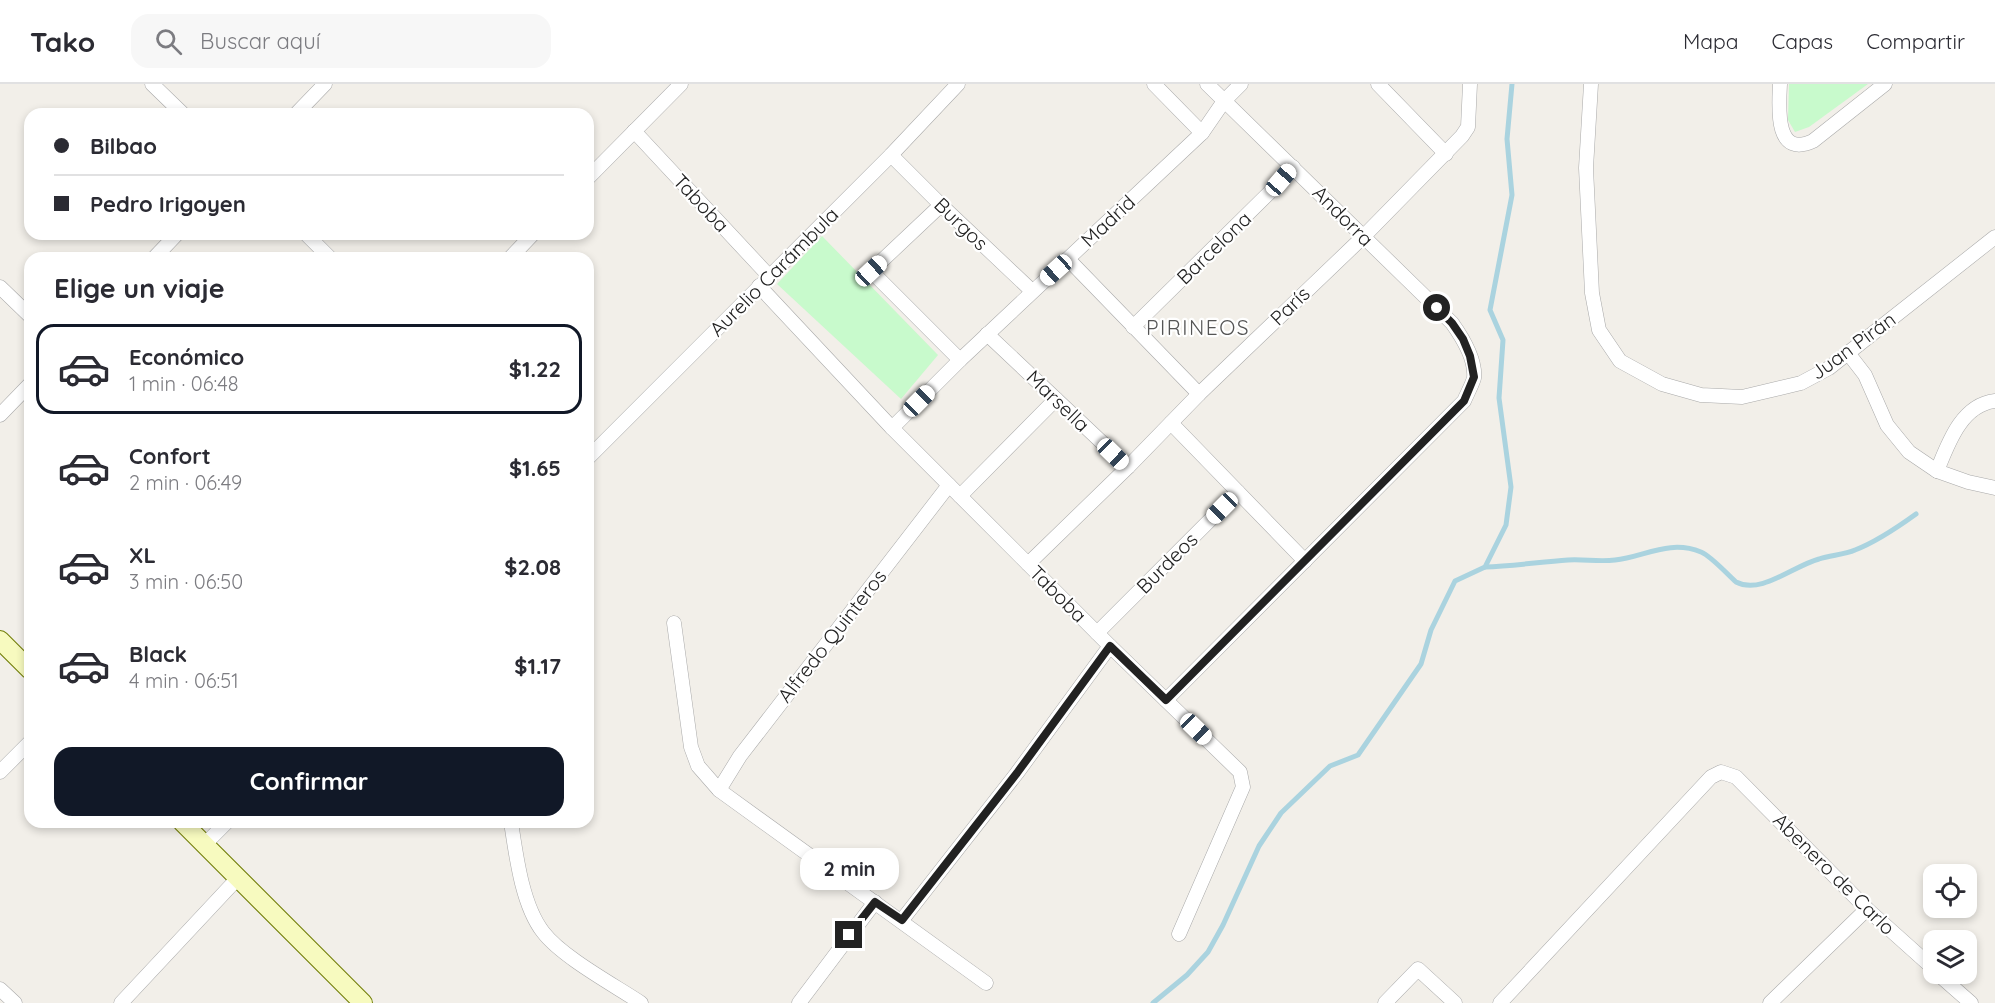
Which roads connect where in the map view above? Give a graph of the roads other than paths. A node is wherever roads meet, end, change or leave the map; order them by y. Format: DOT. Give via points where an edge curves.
graph roads {
  1 [pos="152,84"];
  2 [pos="325,84"];
  3 [pos="681,84"];
  4 [pos="958,84"];
  5 [pos="1154,84"];
  6 [pos="1207,84"];
  7 [pos="1241,84"];
  8 [pos="1378,84"];
  9 [pos="1470,84"];
  10 [pos="1591,84"];
  11 [pos="1780,84"];
  12 [pos="1885,84"];
  13 [pos="1224,101"];
  14 [pos="177,108"];
  15 [pos="302,108"];
  16 [pos="634,130"];
  17 [pos="1202,133"];
  18 [pos="1446,154"];
  19 [pos="891,155"];
  20 [pos="1293,167"];
  21 [pos="594,172"];
  22 [pos="941,205"];
  23 [pos="1364,236"];
  24 [pos="1995,237"];
  25 [pos="171,240"];
  26 [pos="312,240"];
  27 [pos="527,240"];
  28 [pos="160,252"];
  29 [pos="324,252"];
  30 [pos="516,252"];
  31 [pos="1068,259"];
  32 [pos="764,281"];
  33 [pos="0,287"];
  34 [pos="1032,291"];
  35 [pos="24,310"];
  36 [pos="1133,327"];
  37 [pos="987,334"];
  38 [pos="1848,353"];
  39 [pos="960,360"];
  40 [pos="24,390"];
  41 [pos="1199,394"];
  42 [pos="1056,399"];
  43 [pos="1995,401"];
  44 [pos="0,414"];
  45 [pos="1171,423"];
  46 [pos="892,429"];
  47 [pos="594,452"];
  48 [pos="1128,468"];
  49 [pos="1938,471"];
  50 [pos="948,485"];
  51 [pos="1995,488"];
  52 [pos="1238,492"];
  53 [pos="960,496"];
  54 [pos="1305,561"];
  55 [pos="1028,564"];
  56 [pos="674,623"];
  57 [pos="1097,633"];
  58 [pos="0,640"];
  59 [pos="1110,646"];
  60 [pos="24,664"];
  61 [pos="1166,700"];
  62 [pos="24,748"];
  63 [pos="0,771"];
  64 [pos="719,790"];
  65 [pos="188,828"];
  66 [pos="221,828"];
  67 [pos="512,828"];
  68 [pos="204,845"];
  69 [pos="237,879"];
  70 [pos="875,902"];
  71 [pos="1866,909"];
  72 [pos="902,920"];
  73 [pos="1179,934"];
  74 [pos="1923,959"];
  75 [pos="986,982"];
  76 [pos="1949,984"];
  77 [pos="0,989"];
  78 [pos="15,1003"];
  79 [pos="121,1003"];
  80 [pos="363,1003"];
  81 [pos="641,1003"];
  82 [pos="799,1003"];
  83 [pos="1385,1003"];
  84 [pos="1455,1003"];
  85 [pos="1500,1003"];
  86 [pos="1770,1003"];
  87 [pos="1971,1003"];
  1 -- 14 [label="street"];
  2 -- 15 [label="street"];
  3 -- 16 [label="street"];
  4 -- 19 [label="street, Aurelio Carámbula"];
  5 -- 17 [label="street"];
  6 -- 13 [label="street, Andorra"];
  7 -- 13 [label="street, Madrid"];
  8 -- 18 [label="street"];
  9 -- 18 [label="street, París" via="1468,127"];
  10 -- 38 [label="street, Juan Pirán" via="1586,168 1592,293 1599,330 1620,361 1662,384 1701,395 1742,397 1802,383"];
  11 -- 12 [label="street" via="1780,127 1789,140 1804,145"];
  13 -- 17 [label="street, Madrid"];
  13 -- 20 [label="street, Andorra"];
  16 -- 21 [label="street"];
  16 -- 32 [label="street, Taboba"];
  17 -- 31 [label="street, Madrid"];
  18 -- 23 [label="street, París"];
  19 -- 22 [label="street, Burgos"];
  19 -- 32 [label="street, Aurelio Carámbula"];
  20 -- 23 [label="street, Andorra"];
  20 -- 36 [label="street, Barcelona"];
  22 -- 34 [label="street, Burgos"];
  22 -- 39 [label="street" via="871,271"];
  23 -- 41 [label="street, París"];
  23 -- 54 [label="street, Andorra" via="1452,323 1470,356 1474,377 1464,401"];
  24 -- 38 [label="street, Juan Pirán"];
  25 -- 28 [label="street"];
  26 -- 29 [label="street"];
  27 -- 30 [label="street"];
  31 -- 34 [label="street, Madrid"];
  31 -- 36 [label="street"];
  32 -- 46 [label="street, Taboba"];
  32 -- 47 [label="street, Aurelio Carámbula"];
  33 -- 35 [label="street"];
  34 -- 37 [label="street, Madrid"];
  36 -- 41 [label="street"];
  37 -- 39 [label="street, Madrid"];
  37 -- 42 [label="street, Marsella"];
  38 -- 49 [label="street" via="1864,375 1887,425 1910,452"];
  39 -- 46 [label="street, Madrid"];
  40 -- 44 [label="street"];
  41 -- 45 [label="street, París"];
  42 -- 48 [label="street, Marsella"];
  42 -- 53 [label="street"];
  43 -- 49 [label="street" via="1961,420"];
  45 -- 48 [label="street, París"];
  45 -- 52 [label="street"];
  46 -- 50 [label="street, Taboba"];
  48 -- 55 [label="street, París"];
  49 -- 51 [label="street"];
  50 -- 53 [label="street, Taboba"];
  50 -- 64 [label="street, Alfredo Quinteros" via="740,756"];
  52 -- 54 [label="street"];
  52 -- 57 [label="street, Burdeos"];
  53 -- 55 [label="street, Taboba"];
  54 -- 61 [label="street, Andorra"];
  55 -- 57 [label="street, Taboba"];
  56 -- 64 [label="street" via="690,747 698,766"];
  57 -- 59 [label="street, Taboba"];
  58 -- 60 [label="main road"];
  59 -- 61 [label="street, Taboba"];
  59 -- 72 [label="street"];
  61 -- 73 [label="street, Taboba" via="1240,772 1244,787"];
  62 -- 63 [label="street"];
  64 -- 70 [label="street"];
  65 -- 68 [label="main road"];
  66 -- 68 [label="street"];
  67 -- 81 [label="street" via="518,870 544,933"];
  68 -- 69 [label="main road"];
  69 -- 79 [label="street"];
  69 -- 80 [label="main road"];
  70 -- 72 [label="street"];
  70 -- 82 [label="street"];
  71 -- 74 [label="street, Abenero de Carlo"];
  71 -- 85 [label="street, Abenero de Carlo" via="1736,777 1721,772 1711,777"];
  71 -- 86 [label="street"];
  72 -- 75 [label="street"];
  76 -- 87 [label="street"];
  77 -- 78 [label="street"];
  83 -- 84 [label="street" via="1418,969"];
}
